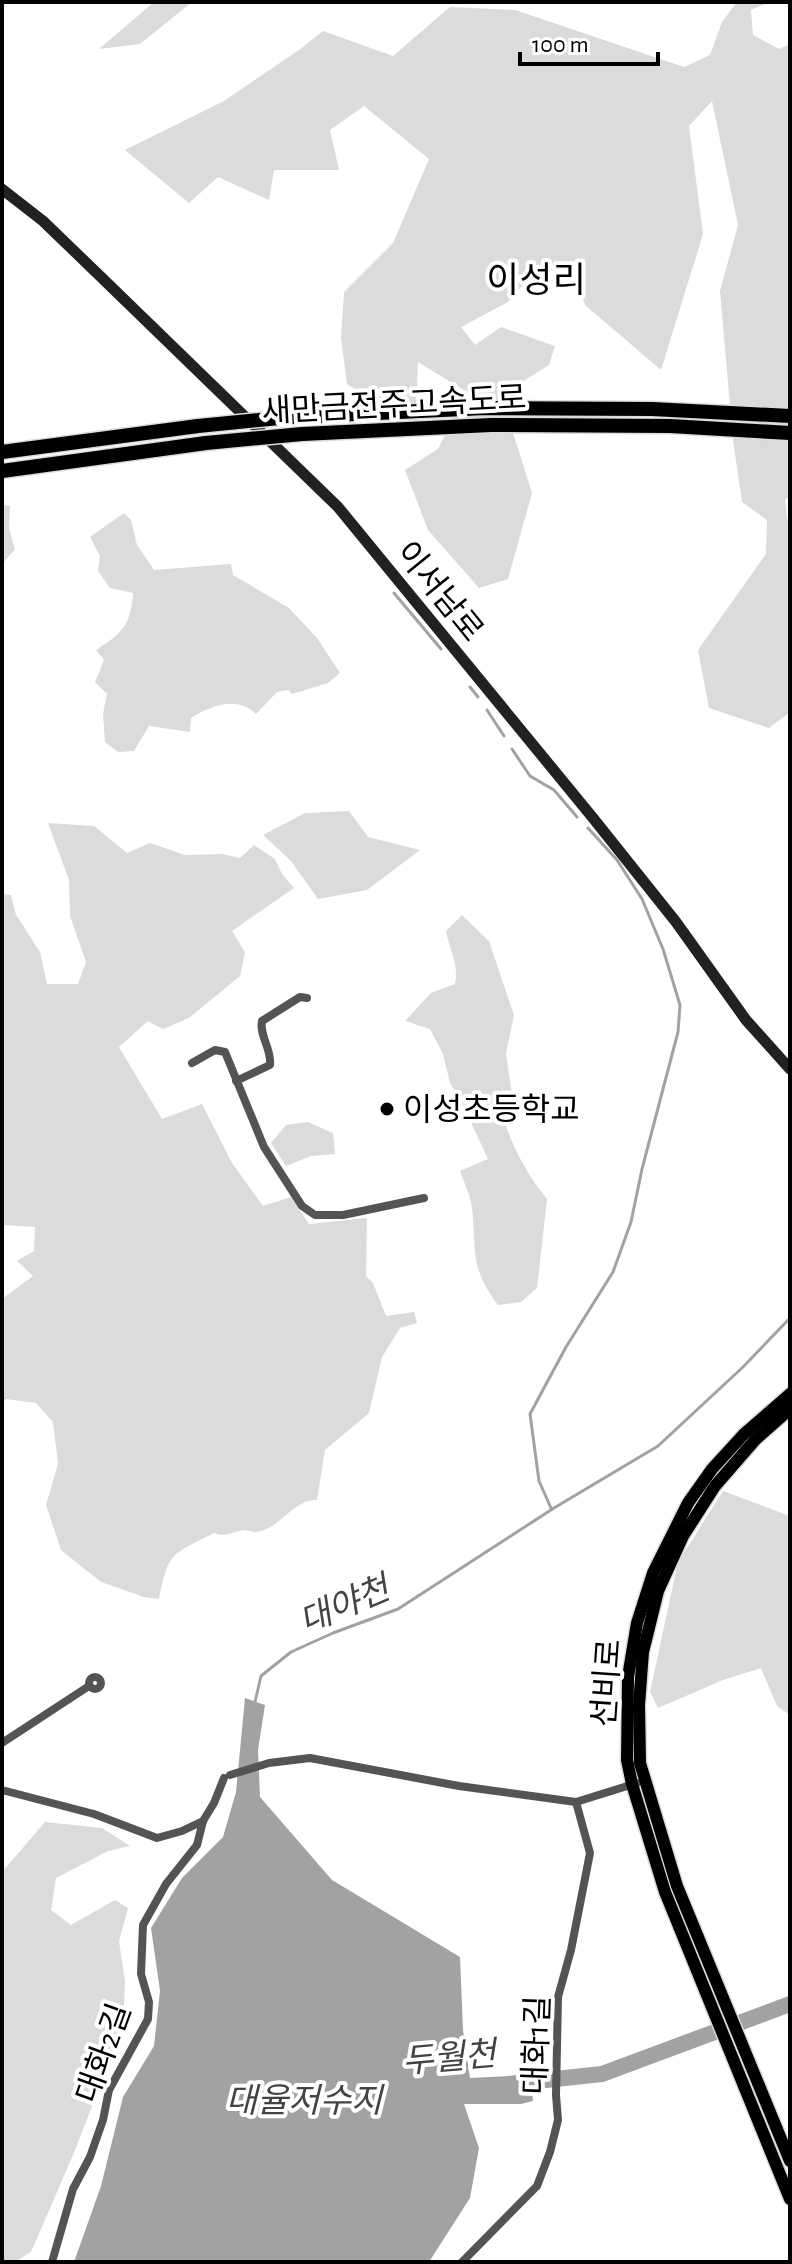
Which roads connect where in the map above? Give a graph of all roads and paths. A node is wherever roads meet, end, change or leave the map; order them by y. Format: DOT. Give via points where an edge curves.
graph roads {
  1 [pos="2,189"];
  2 [pos="790,416"];
  3 [pos="790,433"];
  4 [pos="2,452"];
  5 [pos="2,471"];
  6 [pos="307,998"];
  7 [pos="192,1063"];
  8 [pos="790,1069"];
  9 [pos="236,1081"];
  10 [pos="424,1198"];
  11 [pos="790,1394"];
  12 [pos="790,1409"];
  13 [pos="89,1686"];
  14 [pos="2,1743"];
  15 [pos="646,1781"];
  16 [pos="632,1784"];
  17 [pos="2,1790"];
  18 [pos="576,1802"];
  19 [pos="203,1821"];
  20 [pos="720,2010"];
  21 [pos="736,2049"];
  22 [pos="785,2134"];
  23 [pos="767,2137"];
  24 [pos="790,2161"];
  25 [pos="790,2199"];
  26 [pos="52,2262"];
  27 [pos="462,2262"];
  1 -- 8 [label="main road, 이서남로" via="92,267 338,507"];
  2 -- 4 [label="highway, 새만금전주고속도로, bridge" via="485,408 290,417"];
  3 -- 5 [label="highway, 새만금전주고속도로, bridge" via="491,425 302,434"];
  6 -- 9 [label="street" via="300,997 262,1021 270,1065"];
  7 -- 9 [label="street" via="215,1050 225,1052"];
  9 -- 10 [label="street" via="264,1147 302,1206 315,1215 343,1215"];
  11 -- 16 [label="main road, 선비로" via="712,1469 653,1573 628,1677 627,1760"];
  12 -- 15 [label="main road, 선비로" via="715,1486 683,1536 658,1591 643,1652 639,1705 640,1763"];
  13 -- 14 [label="street"];
  15 -- 16 [label="street"];
  15 -- 20 [label="main road, 선비로"];
  16 -- 18 [label="street"];
  16 -- 20 [label="main road, 선비로" via="665,1892"];
  17 -- 19 [label="street" via="94,1814 157,1838"];
  18 -- 19 [label="street, 대화2길" via="310,1758 269,1763 227,1777"];
  18 -- 27 [label="street, 대화1길" via="590,1853 558,1997 558,2120 537,2186"];
  19 -- 26 [label="street, 대화2길" via="197,1845 143,1925 141,1974 148,2019 109,2090"];
  20 -- 21 [label="main road"];
  21 -- 22 [label="main road"];
  21 -- 23 [label="main road"];
  22 -- 23 [label="street"];
  22 -- 24 [label="main road"];
  23 -- 25 [label="main road"];
}
